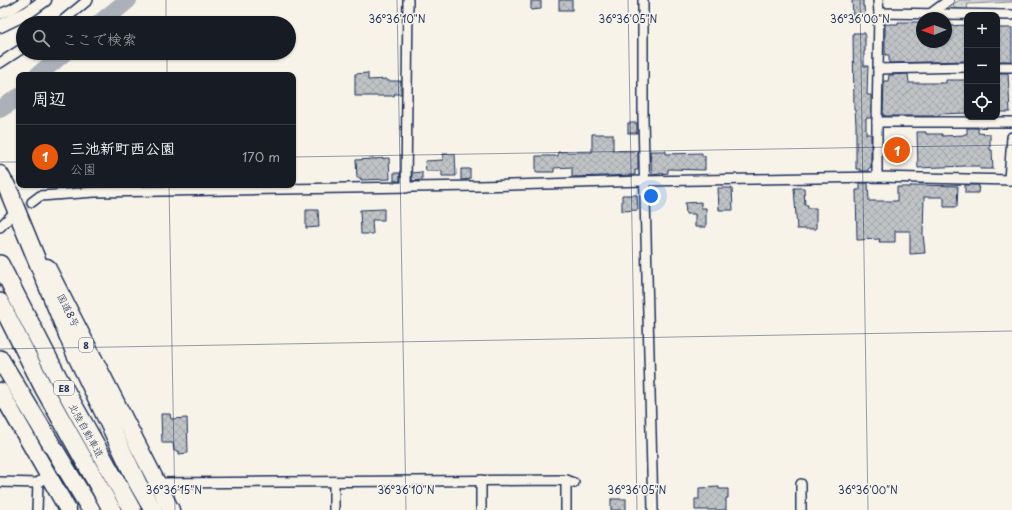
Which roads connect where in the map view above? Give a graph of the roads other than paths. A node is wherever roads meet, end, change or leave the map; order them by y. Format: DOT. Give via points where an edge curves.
graph roads {
  1 [pos="26,0"];
  2 [pos="45,0"];
  3 [pos="88,0"];
  4 [pos="408,0"];
  5 [pos="643,0"];
  6 [pos="878,0"];
  7 [pos="949,0"];
  8 [pos="933,12"];
  9 [pos="879,13"];
  10 [pos="0,14"];
  11 [pos="916,14"];
  12 [pos="952,14"];
  13 [pos="1012,14"];
  14 [pos="21,16"];
  15 [pos="69,16"];
  16 [pos="16,18"];
  17 [pos="0,26"];
  18 [pos="16,53"];
  19 [pos="0,63"];
  20 [pos="964,67"];
  21 [pos="1000,67"];
  22 [pos="1012,67"];
  23 [pos="878,69"];
  24 [pos="877,122"];
  25 [pos="1012,122"];
  26 [pos="1012,137"];
  27 [pos="878,177"];
  28 [pos="3,179"];
  29 [pos="1011,180"];
  30 [pos="644,181"];
  31 [pos="406,188"];
  32 [pos="32,202"];
  33 [pos="11,216"];
  34 [pos="0,227"];
  35 [pos="0,264"];
  36 [pos="0,302"];
  37 [pos="0,359"];
  38 [pos="0,391"];
  39 [pos="42,479"];
  40 [pos="481,480"];
  41 [pos="0,482"];
  42 [pos="334,482"];
  43 [pos="157,483"];
  44 [pos="801,484"];
  45 [pos="37,510"];
  46 [pos="68,510"];
  47 [pos="91,510"];
  48 [pos="112,510"];
  49 [pos="132,510"];
  50 [pos="153,510"];
  51 [pos="171,510"];
  52 [pos="334,510"];
  53 [pos="481,510"];
  54 [pos="566,510"];
  55 [pos="653,510"];
  56 [pos="801,510"];
  1 -- 10 [label="street"];
  2 -- 14 [label="street"];
  3 -- 15 [label="street"];
  4 -- 31 [label="street"];
  5 -- 30 [label="street"];
  6 -- 9 [label="street"];
  7 -- 8 [label="street"];
  9 -- 11 [label="street"];
  9 -- 23 [label="street"];
  12 -- 13 [label="street"];
  16 -- 17 [label="street"];
  18 -- 19 [label="street"];
  20 -- 23 [label="street"];
  21 -- 22 [label="street"];
  23 -- 24 [label="street"];
  24 -- 25 [label="street"];
  24 -- 27 [label="street"];
  26 -- 29 [label="street"];
  27 -- 29 [label="street"];
  27 -- 30 [label="street"];
  28 -- 43 [label="highway, 国道8号 / 8"];
  28 -- 50 [label="highway" via="75,353"];
  30 -- 31 [label="street"];
  30 -- 55 [label="street"];
  31 -- 32 [label="street" via="95,192 40,196"];
  33 -- 34 [label="street"];
  35 -- 49 [label="highway, 北陸自動車道 / E8" via="58,377"];
  36 -- 48 [label="highway, 北陸自動車道 / E8"];
  37 -- 47 [label="highway"];
  38 -- 39 [label="highway"];
  39 -- 41 [label="street"];
  39 -- 45 [label="street"];
  39 -- 46 [label="highway"];
  40 -- 42 [label="street"];
  40 -- 53 [label="street"];
  40 -- 54 [label="street" via="570,482"];
  42 -- 43 [label="street"];
  42 -- 52 [label="street"];
  43 -- 51 [label="highway, 国道8号 / 8"];
  44 -- 56 [label="street"];
}
